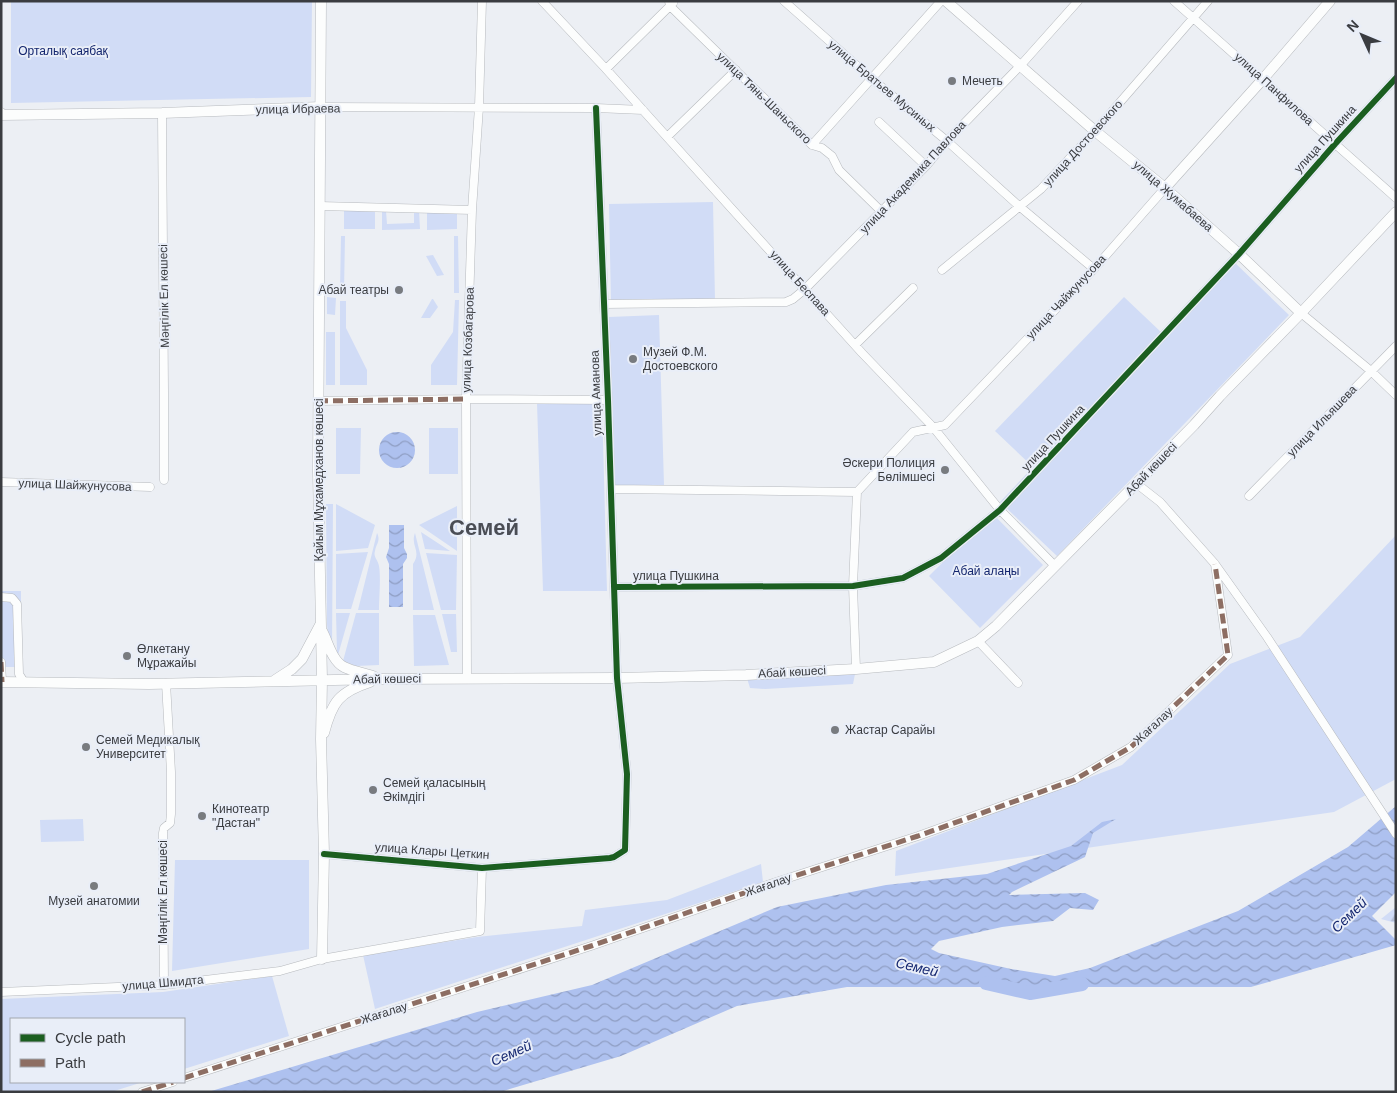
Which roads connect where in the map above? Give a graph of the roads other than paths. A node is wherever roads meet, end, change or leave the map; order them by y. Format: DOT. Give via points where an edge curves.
graph roads {
  1 [pos="321,1"];
  2 [pos="482,1"];
  3 [pos="542,1"];
  4 [pos="784,1"];
  5 [pos="941,1"];
  6 [pos="946,1"];
  7 [pos="1078,1"];
  8 [pos="1174,1"];
  9 [pos="1208,1"];
  10 [pos="1330,1"];
  11 [pos="671,3"];
  12 [pos="1193,18"];
  13 [pos="1020,66"];
  14 [pos="606,68"];
  15 [pos="736,70"];
  16 [pos="1396,78"];
  17 [pos="872,79"];
  18 [pos="1263,79"];
  19 [pos="321,107"];
  20 [pos="479,107"];
  21 [pos="596,108"];
  22 [pos="643,110"];
  23 [pos="162,113"];
  24 [pos="1,116"];
  25 [pos="879,122"];
  26 [pos="1095,130"];
  27 [pos="666,137"];
  28 [pos="947,141"];
  29 [pos="1335,144"];
  30 [pos="812,145"];
  31 [pos="926,166"];
  32 [pos="1165,188"];
  33 [pos="1396,198"];
  34 [pos="320,206"];
  35 [pos="1019,206"];
  36 [pos="472,210"];
  37 [pos="882,212"];
  38 [pos="1396,212"];
  39 [pos="1239,254"];
  40 [pos="1094,268"];
  41 [pos="942,270"];
  42 [pos="913,288"];
  43 [pos="805,289"];
  44 [pos="604,304"];
  45 [pos="1301,314"];
  46 [pos="855,345"];
  47 [pos="1396,346"];
  48 [pos="1371,371"];
  49 [pos="1396,395"];
  50 [pos="466,399"];
  51 [pos="608,400"];
  52 [pos="318,401"];
  53 [pos="933,427"];
  54 [pos="164,480"];
  55 [pos="1,482"];
  56 [pos="1137,484"];
  57 [pos="150,487"];
  58 [pos="611,489"];
  59 [pos="857,492"];
  60 [pos="1249,496"];
  61 [pos="1000,510"];
  62 [pos="1215,564"];
  63 [pos="1055,566"];
  64 [pos="854,586"];
  65 [pos="614,587"];
  66 [pos="1,597"];
  67 [pos="320,626"];
  68 [pos="978,641"];
  69 [pos="1,662"];
  70 [pos="856,669"];
  71 [pos="467,678"];
  72 [pos="617,678"];
  73 [pos="380,679"];
  74 [pos="322,680"];
  75 [pos="2,682"];
  76 [pos="24,682"];
  77 [pos="271,682"];
  78 [pos="166,683"];
  79 [pos="1018,683"];
  80 [pos="320,739"];
  81 [pos="1396,834"];
  82 [pos="625,850"];
  83 [pos="324,854"];
  84 [pos="482,868"];
  85 [pos="322,960"];
  86 [pos="164,985"];
  87 [pos="1,992"];
  88 [pos="185,1078"];
  89 [pos="169,1083"];
  90 [pos="142,1092"];
  1 -- 19 [label="street, Қайым Мұхамедханов көшесі"];
  2 -- 20 [label="street, улица Козбагарова"];
  3 -- 14 [label="street, улица Беспава"];
  4 -- 17 [label="street, улица Братьев Мусиных"];
  5 -- 17 [label="street"];
  6 -- 13 [label="street, улица Жумабаева"];
  7 -- 13 [label="street, улица Академика Павлова"];
  8 -- 12 [label="street, улица Панфилова"];
  9 -- 12 [label="street, улица Достоевского"];
  10 -- 18 [label="street, улица Чайжунусова"];
  11 -- 14 [label="street"];
  11 -- 15 [label="street, улица Тянь-Шаньского"];
  12 -- 18 [label="street, улица Панфилова"];
  12 -- 26 [label="street, улица Достоевского"];
  13 -- 26 [label="street, улица Жумабаева"];
  13 -- 28 [label="street, улица Академика Павлова"];
  14 -- 22 [label="street, улица Беспава"];
  15 -- 27 [label="street"];
  15 -- 30 [label="street, улица Тянь-Шаньского"];
  16 -- 29 [label="street, улица Пушкина"];
  17 -- 28 [label="street, улица Братьев Мусиных"];
  17 -- 30 [label="street"];
  18 -- 29 [label="street, улица Панфилова"];
  18 -- 32 [label="street, улица Чайжунусова"];
  19 -- 20 [label="street, улица Ибраева"];
  19 -- 23 [label="street, улица Ибраева"];
  19 -- 34 [label="street, Қайым Мұхамедханов көшесі"];
  20 -- 21 [label="street, улица Ибраева"];
  20 -- 36 [label="street, улица Козбагарова"];
  21 -- 22 [label="street, улица Ибраева"];
  21 -- 44 [label="street, улица Аманова"];
  22 -- 27 [label="street, улица Беспава"];
  23 -- 24 [label="street, улица Ибраева"];
  23 -- 54 [label="street, Мәңгілік Ел көшесі"];
  25 -- 31 [label="street"];
  26 -- 32 [label="street, улица Жумабаева"];
  26 -- 35 [label="street, улица Достоевского" via="1041,189"];
  27 -- 43 [label="street, улица Беспава"];
  28 -- 31 [label="street, улица Академика Павлова"];
  28 -- 35 [label="street, улица Братьев Мусиных"];
  29 -- 33 [label="street, улица Панфилова"];
  29 -- 39 [label="street, улица Пушкина"];
  30 -- 37 [label="street, улица Тянь-Шаньского" via="832,156 839,170"];
  31 -- 37 [label="street, улица Академика Павлова"];
  32 -- 39 [label="street, улица Жумабаева"];
  32 -- 40 [label="street, улица Чайжунусова"];
  34 -- 36 [label="street"];
  34 -- 52 [label="street, Қайым Мұхамедханов көшесі"];
  35 -- 40 [label="street, улица Братьев Мусиных"];
  35 -- 41 [label="street, улица Достоевского"];
  36 -- 50 [label="street, улица Козбагарова"];
  37 -- 43 [label="street, улица Академика Павлова"];
  38 -- 45 [label="street, Абай көшесі"];
  39 -- 45 [label="street, улица Жумабаева"];
  39 -- 61 [label="street, улица Пушкина"];
  40 -- 53 [label="street, улица Чайжунусова" via="945,425"];
  42 -- 46 [label="street"];
  43 -- 44 [label="street, улица Академика Павлова" via="786,302"];
  43 -- 46 [label="street, улица Беспава"];
  44 -- 51 [label="street, улица Аманова"];
  45 -- 48 [label="street, улица Жумабаева"];
  45 -- 56 [label="street, Абай көшесі"];
  46 -- 53 [label="street, улица Беспава"];
  47 -- 48 [label="street, улица Ильяшева"];
  48 -- 49 [label="street, улица Жумабаева"];
  48 -- 60 [label="street, улица Ильяшева"];
  50 -- 51 [label="street"];
  50 -- 52 [label="street"];
  50 -- 71 [label="street, улица Козбагарова"];
  51 -- 58 [label="street, улица Аманова"];
  52 -- 67 [label="street, Қайым Мұхамедханов көшесі"];
  53 -- 59 [label="street, улица Чайжунусова" via="913,432"];
  53 -- 61 [label="street, улица Беспава"];
  55 -- 57 [label="street, улица Шайжунусова"];
  56 -- 62 [label="street" via="1160,502"];
  56 -- 63 [label="street, Абай көшесі"];
  58 -- 59 [label="street"];
  58 -- 65 [label="street, улица Аманова"];
  59 -- 64 [label="street"];
  61 -- 63 [label="street, улица Беспава"];
  61 -- 64 [label="street, улица Пушкина" via="941,558 903,578"];
  62 -- 81 [label="street" via="1267,637"];
  62 -- 88 [label="street, Жағалау" via="1228,655 1131,747 1074,780 591,946"];
  63 -- 68 [label="street, Абай көшесі"];
  64 -- 65 [label="street, улица Пушкина"];
  64 -- 70 [label="street"];
  65 -- 72 [label="street, улица Аманова"];
  66 -- 76 [label="street" via="12,598 17,604 19,674"];
  67 -- 73 [label="street" via="340,665"];
  67 -- 74 [label="street, Қайым Мұхамедханов көшесі"];
  67 -- 77 [label="street" via="302,659"];
  68 -- 70 [label="street, Абай көшесі" via="934,662"];
  68 -- 79 [label="street"];
  69 -- 75 [label="street"];
  70 -- 72 [label="street, Абай көшесі"];
  71 -- 72 [label="street, Абай көшесі"];
  71 -- 73 [label="street, Абай көшесі"];
  72 -- 82 [label="street, улица Аманова" via="627,774"];
  73 -- 74 [label="street, Абай көшесі"];
  73 -- 80 [label="street" via="349,690 338,699"];
  74 -- 77 [label="street, Абай көшесі"];
  74 -- 80 [label="street, Қайым Мұхамедханов көшесі"];
  75 -- 76 [label="street, Абай көшесі"];
  76 -- 78 [label="street, Абай көшесі"];
  77 -- 78 [label="street, Абай көшесі"];
  78 -- 86 [label="street, Мәңгілік Ел көшесі" via="171,814 170,823 162,833"];
  80 -- 83 [label="street, Қайым Мұхамедханов көшесі"];
  82 -- 84 [label="street, улица Клары Цеткин" via="610,858"];
  83 -- 84 [label="street, улица Клары Цеткин"];
  83 -- 85 [label="street, Қайым Мұхамедханов көшесі"];
  84 -- 85 [label="street, улица Шмидта" via="480,931"];
  85 -- 86 [label="street, улица Шмидта" via="280,970"];
  86 -- 87 [label="street, улица Шмидта"];
  89 -- 90 [label="street"];
}
